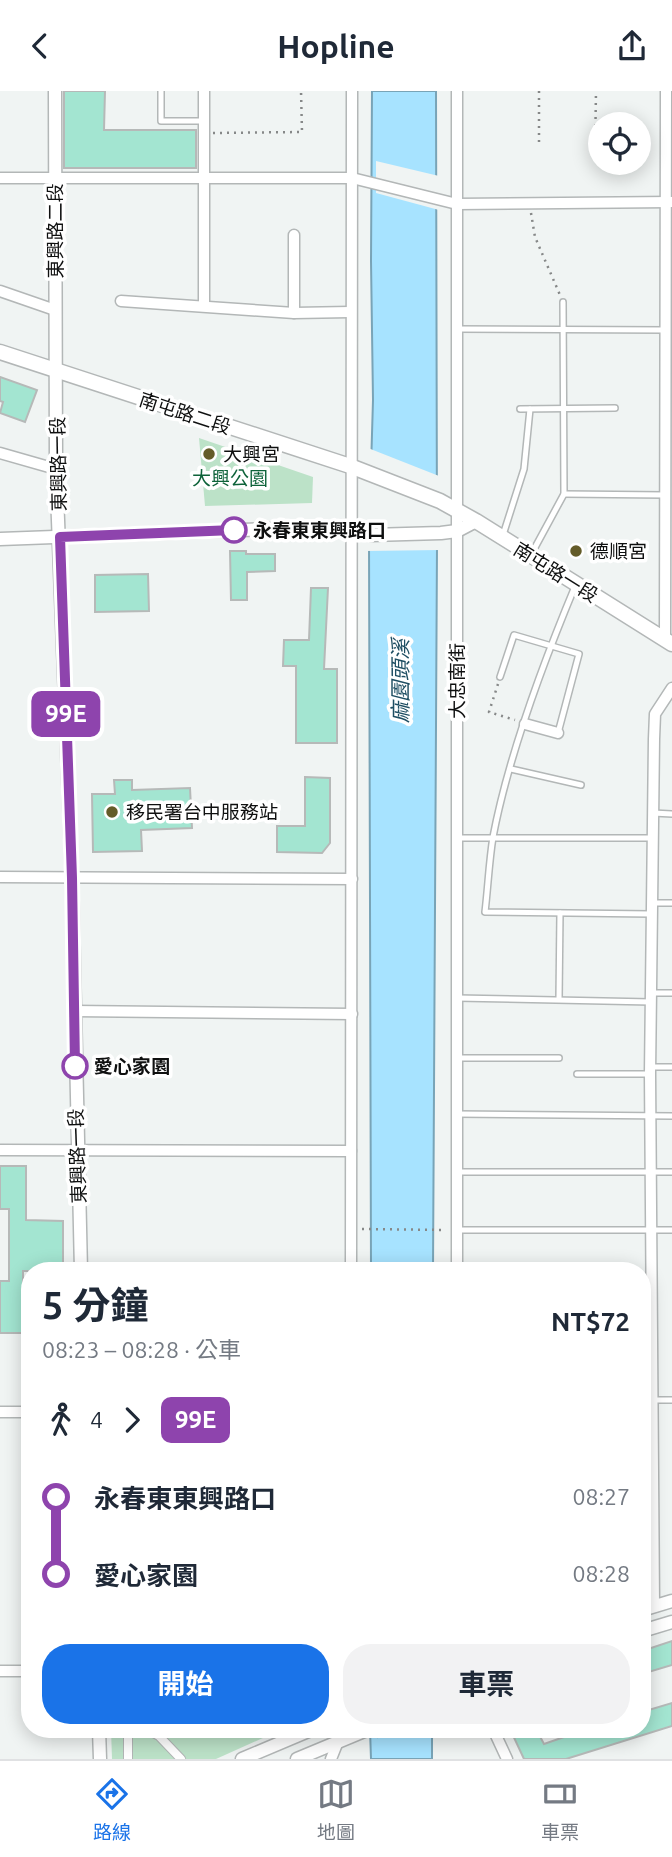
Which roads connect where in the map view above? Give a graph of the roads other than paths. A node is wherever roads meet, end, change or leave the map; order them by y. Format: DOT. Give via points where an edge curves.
graph roads {
  1 [pos="55,91"];
  2 [pos="161,91"];
  3 [pos="204,91"];
  4 [pos="352,91"];
  5 [pos="457,91"];
  6 [pos="668,94"];
  7 [pos="204,127"];
  8 [pos="55,177"];
  9 [pos="0,178"];
  10 [pos="204,178"];
  11 [pos="352,178"];
  12 [pos="669,201"];
  13 [pos="457,204"];
  14 [pos="294,235"];
  15 [pos="0,291"];
  16 [pos="121,301"];
  17 [pos="563,302"];
  18 [pos="204,306"];
  19 [pos="55,310"];
  20 [pos="350,312"];
  21 [pos="294,313"];
  22 [pos="458,330"];
  23 [pos="564,330"];
  24 [pos="665,330"];
  25 [pos="0,352"];
  26 [pos="57,370"];
  27 [pos="615,408"];
  28 [pos="520,409"];
  29 [pos="530,409"];
  30 [pos="564,409"];
  31 [pos="0,453"];
  32 [pos="350,466"];
  33 [pos="56,469"];
  34 [pos="564,494"];
  35 [pos="669,495"];
  36 [pos="440,501"];
  37 [pos="457,510"];
  38 [pos="476,521"];
  39 [pos="352,526"];
  40 [pos="457,531"];
  41 [pos="60,537"];
  42 [pos="502,538"];
  43 [pos="0,539"];
  44 [pos="530,556"];
  45 [pos="669,557"];
  46 [pos="576,584"];
  47 [pos="669,642"];
  48 [pos="550,646"];
  49 [pos="500,677"];
  50 [pos="672,688"];
  51 [pos="525,724"];
  52 [pos="558,733"];
  53 [pos="511,769"];
  54 [pos="581,786"];
  55 [pos="653,813"];
  56 [pos="672,814"];
  57 [pos="457,838"];
  58 [pos="493,838"];
  59 [pos="653,838"];
  60 [pos="0,877"];
  61 [pos="72,878"];
  62 [pos="352,879"];
  63 [pos="672,903"];
  64 [pos="652,909"];
  65 [pos="560,913"];
  66 [pos="672,993"];
  67 [pos="652,997"];
  68 [pos="457,998"];
  69 [pos="559,999"];
  70 [pos="74,1010"];
  71 [pos="352,1014"];
  72 [pos="457,1058"];
  73 [pos="559,1058"];
  74 [pos="672,1067"];
  75 [pos="650,1071"];
  76 [pos="576,1074"];
  77 [pos="457,1114"];
  78 [pos="650,1116"];
  79 [pos="672,1116"];
  80 [pos="0,1150"];
  81 [pos="77,1150"];
  82 [pos="351,1151"];
  83 [pos="651,1171"];
  84 [pos="457,1172"];
  85 [pos="672,1172"];
  86 [pos="457,1230"];
  87 [pos="651,1230"];
  88 [pos="672,1230"];
  89 [pos="81,1262"];
  90 [pos="351,1262"];
  91 [pos="457,1262"];
  92 [pos="649,1262"];
  93 [pos="651,1400"];
  94 [pos="672,1400"];
  95 [pos="0,1412"];
  96 [pos="21,1412"];
  97 [pos="672,1601"];
  98 [pos="651,1607"];
  99 [pos="672,1622"];
  100 [pos="651,1628"];
  101 [pos="0,1671"];
  102 [pos="21,1671"];
  103 [pos="99,1738"];
  104 [pos="128,1738"];
  105 [pos="161,1738"];
  106 [pos="292,1738"];
  107 [pos="338,1738"];
  108 [pos="353,1738"];
  109 [pos="497,1738"];
  110 [pos="335,1743"];
  111 [pos="100,1759"];
  112 [pos="128,1759"];
  113 [pos="181,1759"];
  114 [pos="242,1759"];
  115 [pos="298,1759"];
  116 [pos="331,1759"];
  117 [pos="507,1759"];
  1 -- 8 [label="street, 東興路二段"];
  2 -- 7 [label="lane" via="161,121"];
  3 -- 7 [label="street"];
  4 -- 11 [label="street"];
  5 -- 13 [label="street, 大忠南街"];
  6 -- 12 [label="street"];
  7 -- 10 [label="street"];
  8 -- 9 [label="street"];
  8 -- 10 [label="street"];
  8 -- 19 [label="street, 東興路二段"];
  10 -- 11 [label="street"];
  10 -- 18 [label="street"];
  11 -- 13 [label="street"];
  11 -- 20 [label="street"];
  12 -- 13 [label="street"];
  12 -- 24 [label="street"];
  13 -- 22 [label="street, 大忠南街"];
  14 -- 21 [label="street"];
  15 -- 19 [label="street"];
  16 -- 18 [label="street"];
  17 -- 23 [label="lane"];
  18 -- 21 [label="street"];
  19 -- 26 [label="street, 東興路二段"];
  20 -- 21 [label="street"];
  20 -- 32 [label="street"];
  22 -- 23 [label="lane"];
  22 -- 37 [label="street, 大忠南街"];
  23 -- 24 [label="lane"];
  23 -- 30 [label="lane"];
  24 -- 35 [label="street"];
  25 -- 26 [label="main road, 南屯路二段"];
  26 -- 32 [label="main road, 南屯路二段"];
  26 -- 33 [label="street, 東興路一段"];
  27 -- 30 [label="lane"];
  28 -- 29 [label="lane"];
  29 -- 30 [label="lane"];
  29 -- 42 [label="lane" via="524,469"];
  30 -- 34 [label="lane"];
  31 -- 33 [label="street"];
  32 -- 36 [label="main road, 南屯路二段"];
  32 -- 39 [label="street"];
  33 -- 41 [label="street, 東興路一段"];
  34 -- 35 [label="lane"];
  34 -- 44 [label="lane"];
  35 -- 45 [label="street"];
  36 -- 37 [label="main road, 南屯路一段"];
  37 -- 38 [label="main road, 南屯路一段"];
  37 -- 40 [label="street, 大忠南街"];
  38 -- 40 [label="street"];
  38 -- 42 [label="main road, 南屯路一段"];
  39 -- 40 [label="street" via="371,535"];
  39 -- 41 [label="street"];
  39 -- 62 [label="street"];
  40 -- 57 [label="street, 大忠南街"];
  41 -- 43 [label="street"];
  41 -- 61 [label="street, 東興路一段"];
  42 -- 44 [label="main road, 南屯路一段"];
  44 -- 46 [label="main road, 南屯路一段"];
  45 -- 47 [label="street"];
  46 -- 47 [label="main road, 南屯路一段"];
  46 -- 48 [label="lane"];
  48 -- 49 [label="lane" via="514,635"];
  48 -- 51 [label="lane"];
  48 -- 52 [label="lane" via="579,654"];
  50 -- 55 [label="street" via="655,714"];
  51 -- 52 [label="street"];
  51 -- 53 [label="lane"];
  53 -- 54 [label="lane"];
  53 -- 58 [label="lane"];
  55 -- 56 [label="lane"];
  55 -- 59 [label="street"];
  57 -- 58 [label="lane"];
  57 -- 68 [label="street, 大忠南街"];
  58 -- 59 [label="lane"];
  58 -- 65 [label="lane" via="485,912"];
  59 -- 64 [label="street"];
  60 -- 61 [label="street"];
  61 -- 62 [label="street"];
  61 -- 70 [label="street, 東興路一段"];
  62 -- 71 [label="street"];
  63 -- 64 [label="lane"];
  64 -- 65 [label="lane"];
  64 -- 67 [label="street"];
  65 -- 69 [label="lane"];
  66 -- 67 [label="lane"];
  67 -- 69 [label="lane"];
  67 -- 75 [label="street"];
  68 -- 69 [label="lane"];
  68 -- 72 [label="street, 大忠南街"];
  70 -- 71 [label="street"];
  70 -- 81 [label="street, 東興路一段"];
  71 -- 82 [label="street"];
  72 -- 73 [label="lane"];
  72 -- 77 [label="street, 大忠南街"];
  74 -- 75 [label="lane"];
  75 -- 76 [label="lane"];
  75 -- 78 [label="street"];
  77 -- 78 [label="lane"];
  77 -- 84 [label="street, 大忠南街"];
  78 -- 79 [label="lane"];
  78 -- 83 [label="street"];
  80 -- 81 [label="street"];
  81 -- 82 [label="street"];
  81 -- 89 [label="street, 東興路一段"];
  82 -- 90 [label="street"];
  83 -- 84 [label="lane"];
  83 -- 85 [label="lane"];
  83 -- 87 [label="street"];
  84 -- 86 [label="street, 大忠南街"];
  86 -- 87 [label="lane"];
  86 -- 91 [label="street, 大忠南街"];
  87 -- 88 [label="lane"];
  87 -- 92 [label="street"];
  93 -- 94 [label="lane"];
  95 -- 96 [label="street"];
  97 -- 98 [label="street"];
  99 -- 100 [label="street"];
  101 -- 102 [label="street"];
  103 -- 111 [label="street"];
  104 -- 112 [label="street"];
  105 -- 113 [label="street"];
  106 -- 114 [label="street"];
  107 -- 110 [label="street"];
  108 -- 110 [label="street"];
  109 -- 117 [label="street"];
  110 -- 115 [label="street"];
  110 -- 116 [label="street"];
}
